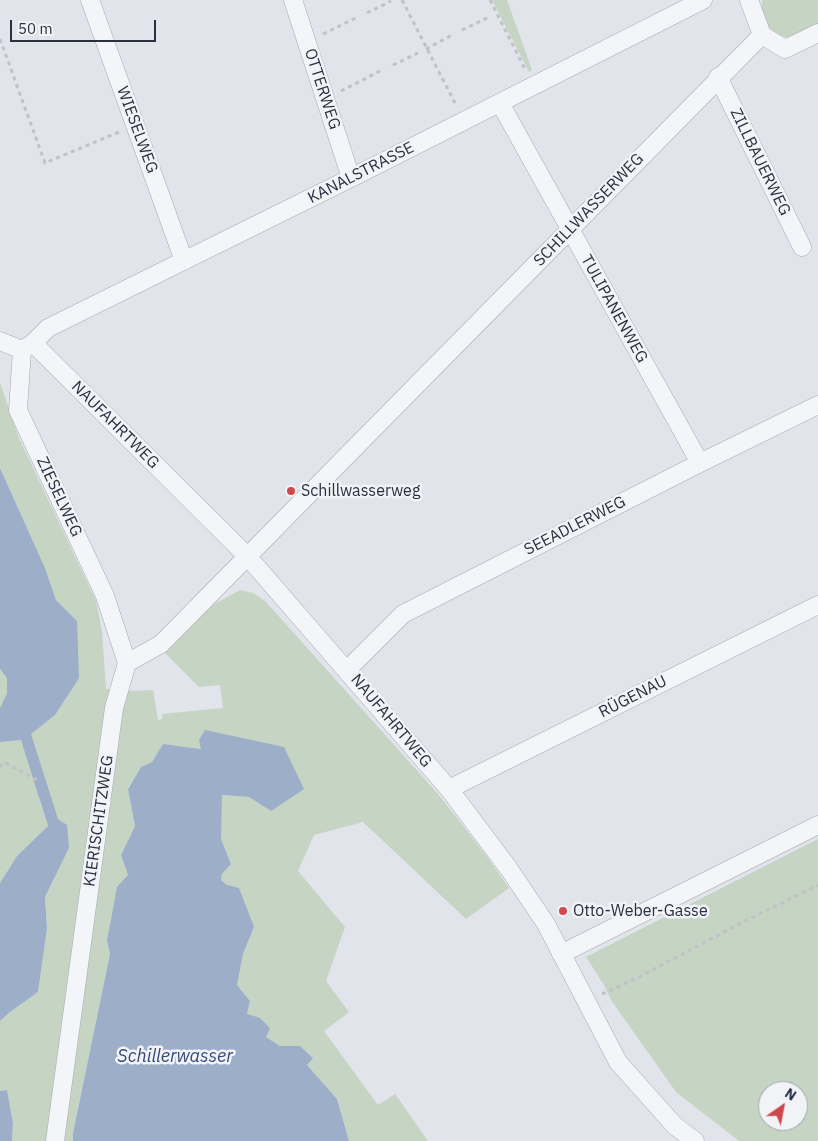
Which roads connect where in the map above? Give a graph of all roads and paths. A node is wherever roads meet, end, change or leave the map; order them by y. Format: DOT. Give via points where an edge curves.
graph roads {
  1 [pos="90,0"];
  2 [pos="293,0"];
  3 [pos="402,0"];
  4 [pos="490,0"];
  5 [pos="703,0"];
  6 [pos="748,0"];
  7 [pos="392,1"];
  8 [pos="367,13"];
  9 [pos="358,17"];
  10 [pos="487,18"];
  11 [pos="462,30"];
  12 [pos="818,33"];
  13 [pos="454,34"];
  14 [pos="762,35"];
  15 [pos="0,39"];
  16 [pos="306,42"];
  17 [pos="426,49"];
  18 [pos="418,53"];
  19 [pos="393,65"];
  20 [pos="384,69"];
  21 [pos="718,77"];
  22 [pos="534,86"];
  23 [pos="325,99"];
  24 [pos="500,103"];
  25 [pos="465,121"];
  26 [pos="135,125"];
  27 [pos="351,178"];
  28 [pos="570,230"];
  29 [pos="802,247"];
  30 [pos="184,261"];
  31 [pos="0,341"];
  32 [pos="27,347"];
  33 [pos="818,405"];
  34 [pos="700,462"];
  35 [pos="248,556"];
  36 [pos="818,604"];
  37 [pos="127,663"];
  38 [pos="347,670"];
  39 [pos="0,767"];
  40 [pos="39,782"];
  41 [pos="449,789"];
  42 [pos="818,825"];
  43 [pos="818,886"];
  44 [pos="561,954"];
  45 [pos="586,1001"];
  46 [pos="55,1141"];
  47 [pos="695,1141"];
  1 -- 26 [label="street, WIESELWEG"];
  2 -- 16 [label="street, OTTERWEG"];
  3 -- 17 [label="path"];
  4 -- 22 [label="path"];
  5 -- 22 [label="street, KANALSTRASSE"];
  6 -- 14 [label="street"];
  7 -- 8 [label="path"];
  9 -- 16 [label="path"];
  10 -- 11 [label="path"];
  12 -- 14 [label="street" via="786,49"];
  13 -- 17 [label="path"];
  14 -- 21 [label="street, SCHILLWASSERWEG"];
  15 -- 26 [label="path" via="45,163"];
  16 -- 23 [label="street, OTTERWEG"];
  17 -- 25 [label="path"];
  18 -- 19 [label="path"];
  20 -- 23 [label="path"];
  21 -- 28 [label="street, SCHILLWASSERWEG"];
  21 -- 29 [label="street, ZILLBAUERWEG"];
  22 -- 24 [label="street, KANALSTRASSE"];
  23 -- 27 [label="street, OTTERWEG"];
  24 -- 25 [label="street, KANALSTRASSE"];
  24 -- 28 [label="street, TULIPANENWEG"];
  25 -- 27 [label="street, KANALSTRASSE"];
  26 -- 30 [label="street, WIESELWEG"];
  27 -- 30 [label="street, KANALSTRASSE"];
  28 -- 34 [label="street, TULIPANENWEG"];
  28 -- 35 [label="street, SCHILLWASSERWEG"];
  30 -- 32 [label="street, KANALSTRASSE" via="48,328"];
  31 -- 32 [label="street"];
  32 -- 35 [label="street, NAUFAHRTWEG"];
  32 -- 37 [label="street, ZIESELWEG" via="18,410 105,596"];
  33 -- 34 [label="street, SEEADLERWEG"];
  34 -- 38 [label="street, SEEADLERWEG" via="403,614"];
  35 -- 37 [label="street" via="161,644"];
  35 -- 38 [label="street, NAUFAHRTWEG"];
  36 -- 41 [label="street, RÜGENAU"];
  37 -- 46 [label="street, KIERISCHITZWEG" via="114,708"];
  38 -- 41 [label="street, NAUFAHRTWEG"];
  39 -- 40 [label="path" via="4,762"];
  41 -- 44 [label="street, NAUFAHRTWEG" via="509,869 546,924"];
  42 -- 44 [label="street"];
  43 -- 45 [label="path"];
  44 -- 45 [label="street, NAUFAHRTWEG"];
  45 -- 47 [label="street, NAUFAHRTWEG" via="618,1062 675,1126"];
}
